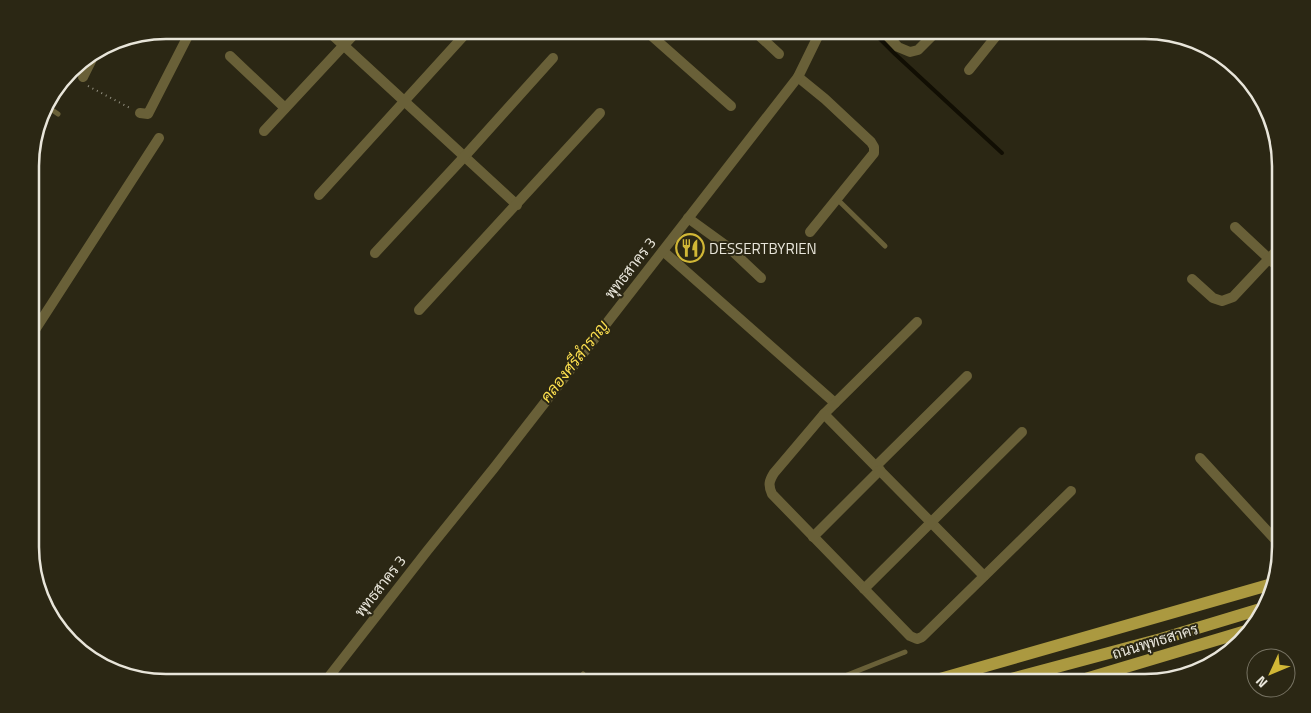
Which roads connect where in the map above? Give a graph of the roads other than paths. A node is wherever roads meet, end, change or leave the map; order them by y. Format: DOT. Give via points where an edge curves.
graph roads {
  1 [pos="186,39"];
  2 [pos="337,39"];
  3 [pos="350,39"];
  4 [pos="461,39"];
  5 [pos="655,39"];
  6 [pos="763,39"];
  7 [pos="817,39"];
  8 [pos="890,39"];
  9 [pos="929,39"];
  10 [pos="994,39"];
  11 [pos="344,46"];
  12 [pos="779,54"];
  13 [pos="230,56"];
  14 [pos="553,58"];
  15 [pos="90,64"];
  16 [pos="969,70"];
  17 [pos="798,77"];
  18 [pos="83,78"];
  19 [pos="405,101"];
  20 [pos="731,106"];
  21 [pos="285,108"];
  22 [pos="52,110"];
  23 [pos="140,113"];
  24 [pos="600,113"];
  25 [pos="58,114"];
  26 [pos="264,131"];
  27 [pos="159,138"];
  28 [pos="464,156"];
  29 [pos="319,195"];
  30 [pos="836,199"];
  31 [pos="517,205"];
  32 [pos="688,218"];
  33 [pos="1235,227"];
  34 [pos="810,232"];
  35 [pos="885,246"];
  36 [pos="663,251"];
  37 [pos="375,253"];
  38 [pos="1272,255"];
  39 [pos="1269,258"];
  40 [pos="1272,261"];
  41 [pos="761,278"];
  42 [pos="1192,279"];
  43 [pos="419,310"];
  44 [pos="39,321"];
  45 [pos="917,322"];
  46 [pos="967,376"];
  47 [pos="835,403"];
  48 [pos="824,414"];
  49 [pos="1022,432"];
  50 [pos="1200,458"];
  51 [pos="878,468"];
  52 [pos="1071,491"];
  53 [pos="931,522"];
  54 [pos="1272,536"];
  55 [pos="813,537"];
  56 [pos="984,576"];
  57 [pos="1267,586"];
  58 [pos="864,589"];
  59 [pos="1255,611"];
  60 [pos="1239,633"];
  61 [pos="905,652"];
  62 [pos="331,674"];
  63 [pos="850,674"];
  64 [pos="957,674"];
  65 [pos="1026,674"];
  66 [pos="1102,674"];
  1 -- 23 [label="street" via="148,114"];
  2 -- 11 [label="street"];
  3 -- 11 [label="street"];
  4 -- 19 [label="street"];
  5 -- 20 [label="street"];
  6 -- 12 [label="street"];
  7 -- 17 [label="street, พุทธสาคร 3"];
  8 -- 9 [label="street" via="910,52 918,50"];
  10 -- 16 [label="street"];
  11 -- 19 [label="street"];
  11 -- 21 [label="street"];
  13 -- 21 [label="street"];
  14 -- 28 [label="street"];
  15 -- 18 [label="street"];
  17 -- 30 [label="street" via="825,98 874,147 874,153"];
  17 -- 32 [label="street, พุทธสาคร 3"];
  19 -- 28 [label="street"];
  19 -- 29 [label="street"];
  21 -- 26 [label="street"];
  22 -- 25 [label="lane"];
  24 -- 31 [label="street"];
  27 -- 44 [label="street"];
  28 -- 31 [label="street"];
  28 -- 37 [label="street"];
  30 -- 34 [label="street"];
  30 -- 35 [label="lane"];
  31 -- 43 [label="street"];
  32 -- 36 [label="street, พุทธสาคร 3"];
  32 -- 41 [label="street" via="728,247"];
  33 -- 39 [label="street"];
  36 -- 47 [label="street"];
  36 -- 62 [label="street, พุทธสาคร 3"];
  38 -- 39 [label="street"];
  39 -- 40 [label="street"];
  39 -- 42 [label="street" via="1233,297 1222,301 1213,298"];
  45 -- 47 [label="street"];
  46 -- 51 [label="street"];
  47 -- 48 [label="street"];
  48 -- 51 [label="street"];
  48 -- 55 [label="street" via="774,473 769,488"];
  49 -- 53 [label="street"];
  50 -- 54 [label="street"];
  51 -- 53 [label="street"];
  51 -- 55 [label="street"];
  52 -- 56 [label="street"];
  53 -- 56 [label="street"];
  53 -- 58 [label="street"];
  55 -- 58 [label="street"];
  56 -- 58 [label="street" via="917,639 910,636"];
  57 -- 64 [label="main road"];
  59 -- 65 [label="main road"];
  60 -- 66 [label="main road, ถนนพุทธสาคร"];
  61 -- 63 [label="lane"];
}
